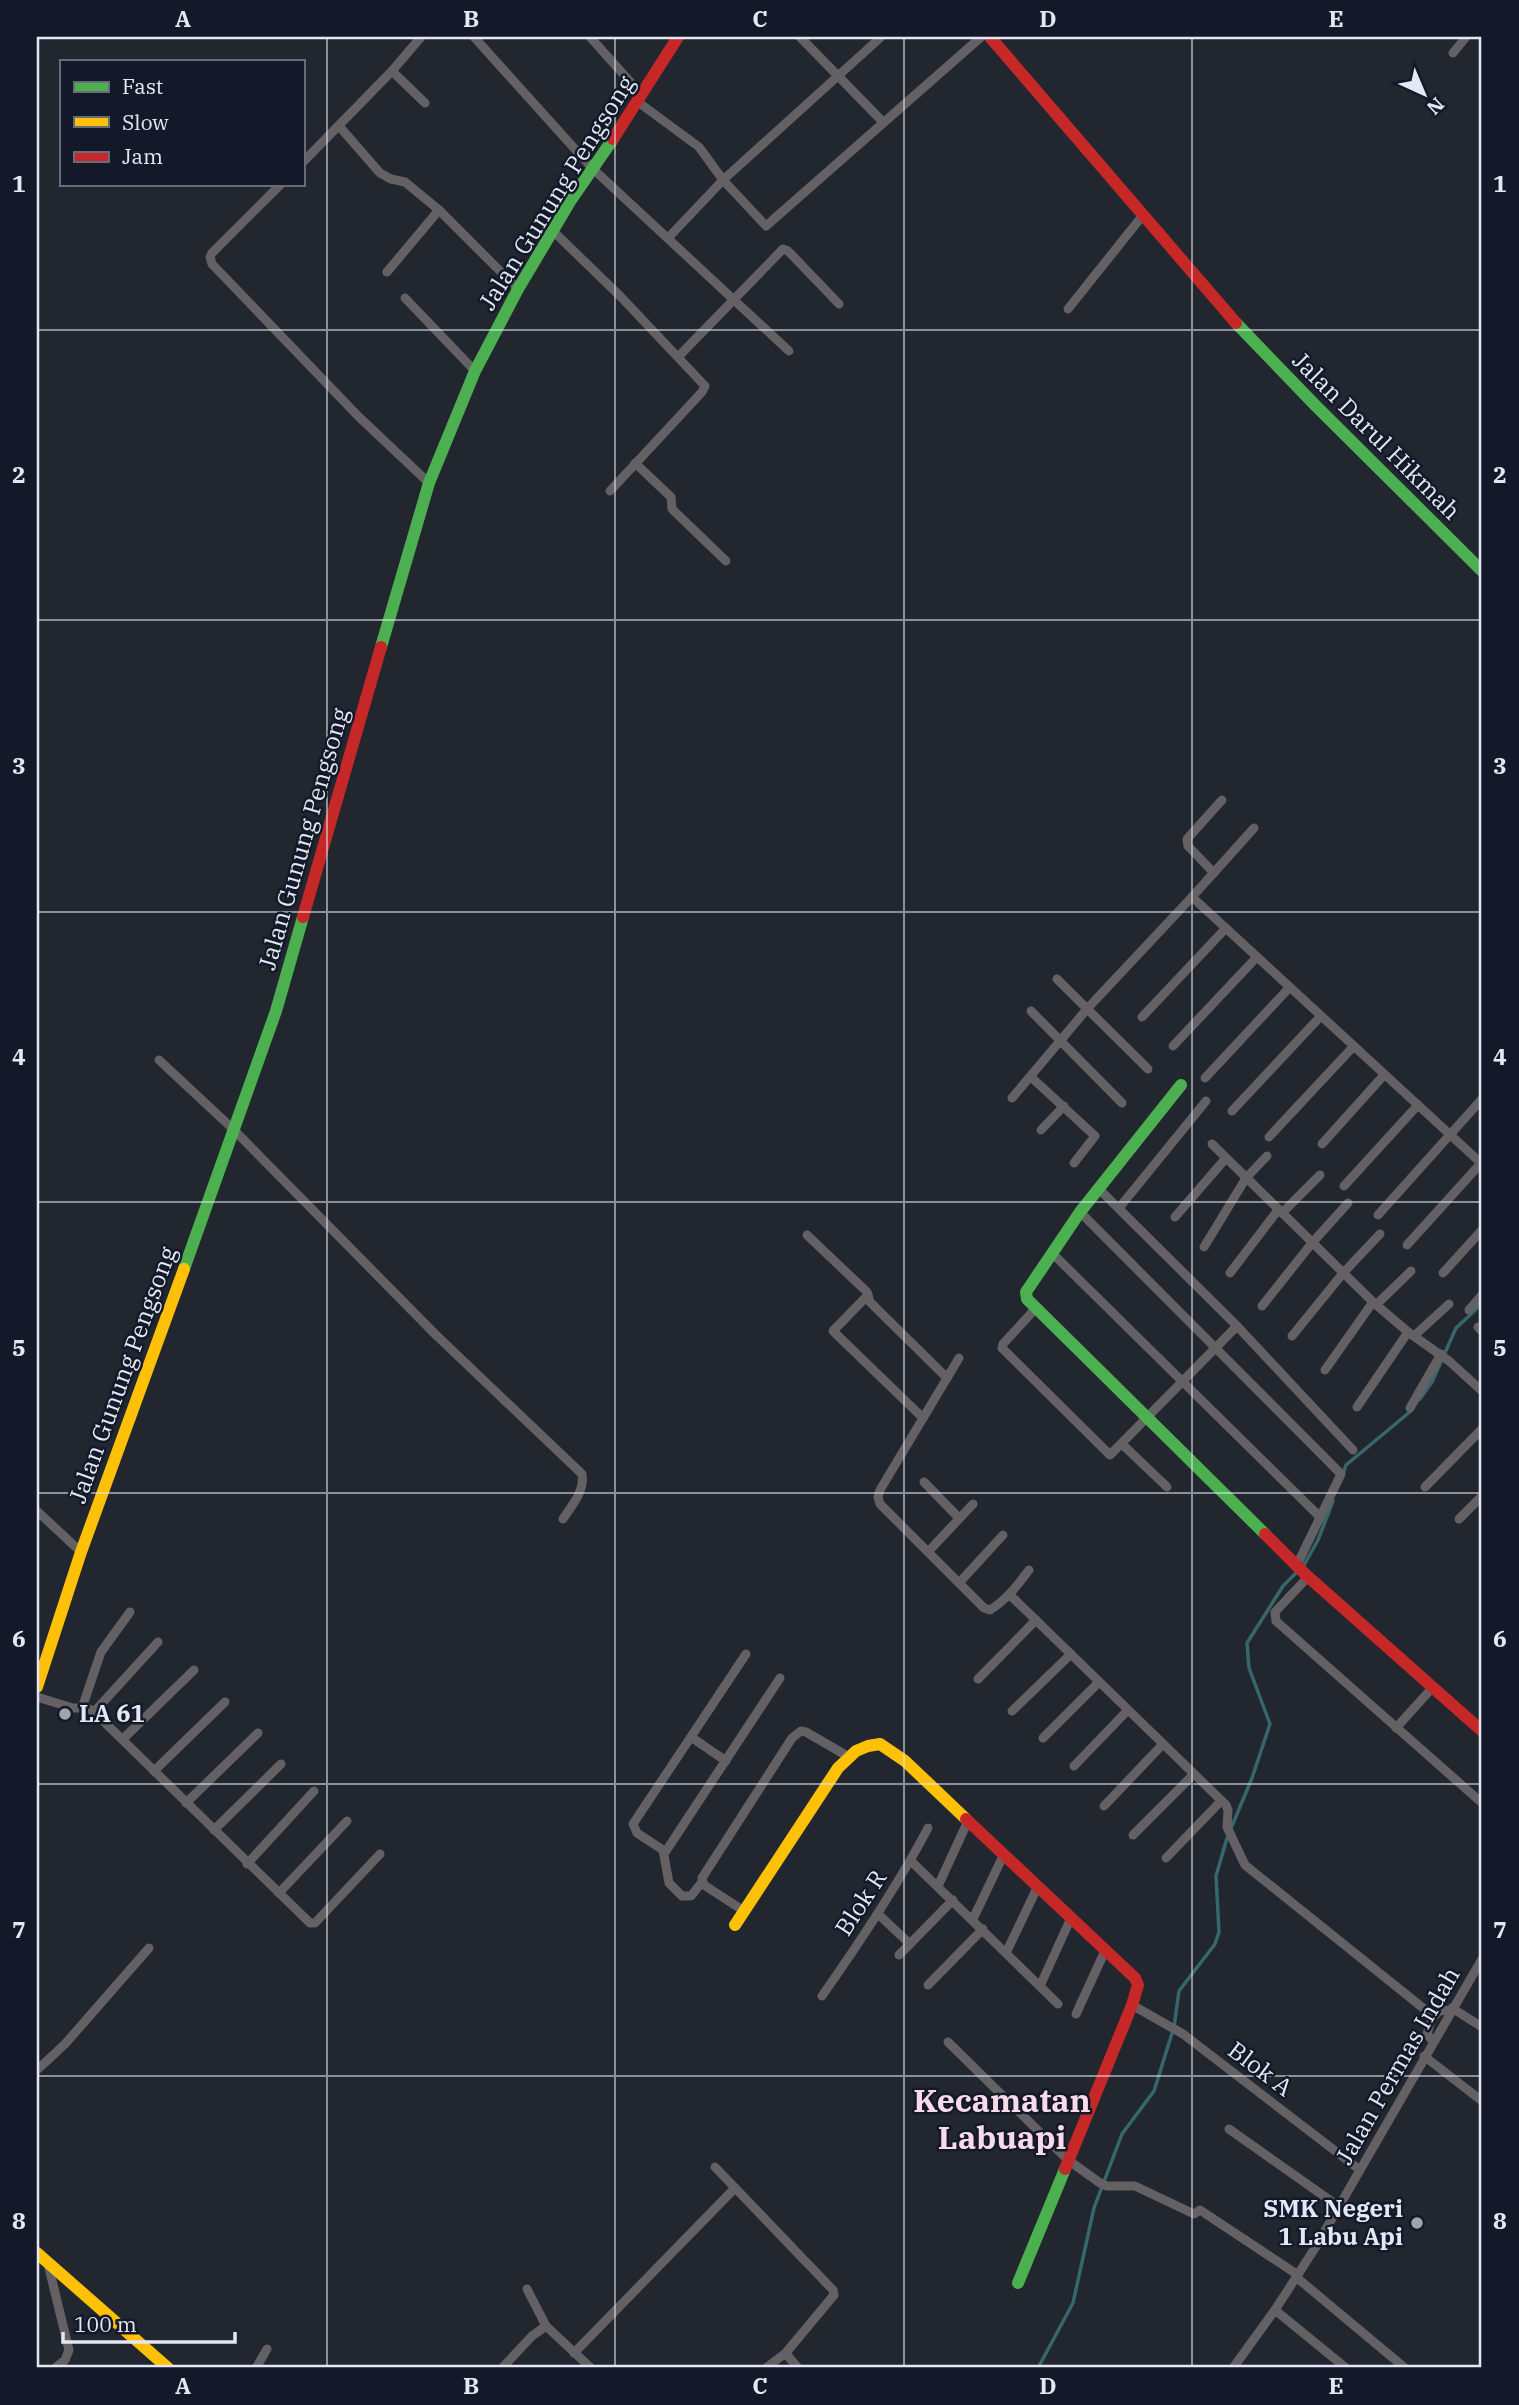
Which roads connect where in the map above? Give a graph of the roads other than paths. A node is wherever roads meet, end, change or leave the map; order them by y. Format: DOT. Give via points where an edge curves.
graph roads {
  1 [pos="421,37"];
  2 [pos="474,37"];
  3 [pos="590,37"];
  4 [pos="678,37"];
  5 [pos="800,37"];
  6 [pos="881,37"];
  7 [pos="981,37"];
  8 [pos="990,37"];
  9 [pos="1466,37"];
  10 [pos="1453,53"];
  11 [pos="392,71"];
  12 [pos="837,76"];
  13 [pos="640,99"];
  14 [pos="425,103"];
  15 [pos="883,122"];
  16 [pos="339,126"];
  17 [pos="304,161"];
  18 [pos="592,168"];
  19 [pos="723,180"];
  20 [pos="279,186"];
  21 [pos="439,209"];
  22 [pos="1143,215"];
  23 [pos="553,231"];
  24 [pos="669,237"];
  25 [pos="387,272"];
  26 [pos="518,289"];
  27 [pos="405,298"];
  28 [pos="733,300"];
  29 [pos="839,304"];
  30 [pos="1068,309"];
  31 [pos="789,351"];
  32 [pos="678,357"];
  33 [pos="475,371"];
  34 [pos="635,463"];
  35 [pos="429,483"];
  36 [pos="610,491"];
  37 [pos="726,561"];
  38 [pos="1482,571"];
  39 [pos="1222,800"];
  40 [pos="1254,828"];
  41 [pos="1214,873"];
  42 [pos="1192,897"];
  43 [pos="1226,928"];
  44 [pos="1256,958"];
  45 [pos="1057,979"];
  46 [pos="1289,988"];
  47 [pos="1087,1009"];
  48 [pos="1031,1011"];
  49 [pos="1142,1017"];
  50 [pos="1320,1017"];
  51 [pos="1059,1042"];
  52 [pos="1173,1046"];
  53 [pos="1353,1047"];
  54 [pos="159,1060"];
  55 [pos="1148,1069"];
  56 [pos="1384,1075"];
  57 [pos="1031,1077"];
  58 [pos="1205,1078"];
  59 [pos="1181,1085"];
  60 [pos="1012,1098"];
  61 [pos="1482,1098"];
  62 [pos="1206,1101"];
  63 [pos="1122,1103"];
  64 [pos="1418,1105"];
  65 [pos="1063,1106"];
  66 [pos="1233,1111"];
  67 [pos="233,1129"];
  68 [pos="1041,1130"];
  69 [pos="1450,1133"];
  70 [pos="1269,1137"];
  71 [pos="1212,1144"];
  72 [pos="1322,1144"];
  73 [pos="1267,1156"];
  74 [pos="1226,1158"];
  75 [pos="1074,1163"];
  76 [pos="1482,1163"];
  77 [pos="1320,1175"];
  78 [pos="1246,1178"];
  79 [pos="1344,1186"];
  80 [pos="1099,1189"];
  81 [pos="1348,1203"];
  82 [pos="1119,1208"];
  83 [pos="1080,1212"];
  84 [pos="1280,1212"];
  85 [pos="1378,1215"];
  86 [pos="1175,1217"];
  87 [pos="1482,1230"];
  88 [pos="1380,1234"];
  89 [pos="807,1235"];
  90 [pos="1312,1243"];
  91 [pos="1407,1245"];
  92 [pos="1204,1247"];
  93 [pos="1052,1253"];
  94 [pos="1411,1271"];
  95 [pos="1344,1272"];
  96 [pos="1230,1273"];
  97 [pos="1443,1273"];
  98 [pos="868,1295"];
  99 [pos="1482,1295"];
  100 [pos="1375,1304"];
  101 [pos="1449,1304"];
  102 [pos="1262,1306"];
  103 [pos="1035,1309"];
  104 [pos="1469,1310"];
  105 [pos="1237,1326"];
  106 [pos="1411,1334"];
  107 [pos="1292,1336"];
  108 [pos="1217,1348"];
  109 [pos="1441,1354"];
  110 [pos="959,1359"];
  111 [pos="1325,1370"];
  112 [pos="1482,1376"];
  113 [pos="947,1378"];
  114 [pos="1182,1382"];
  115 [pos="1479,1387"];
  116 [pos="1357,1407"];
  117 [pos="1410,1408"];
  118 [pos="923,1418"];
  119 [pos="1146,1418"];
  120 [pos="1482,1429"];
  121 [pos="1122,1444"];
  122 [pos="1353,1450"];
  123 [pos="924,1482"];
  124 [pos="1167,1487"];
  125 [pos="1425,1487"];
  126 [pos="1482,1496"];
  127 [pos="973,1504"];
  128 [pos="37,1511"];
  129 [pos="1320,1517"];
  130 [pos="960,1518"];
  131 [pos="563,1519"];
  132 [pos="1459,1519"];
  133 [pos="1003,1535"];
  134 [pos="80,1552"];
  135 [pos="928,1552"];
  136 [pos="1029,1570"];
  137 [pos="1302,1571"];
  138 [pos="959,1583"];
  139 [pos="1010,1595"];
  140 [pos="130,1612"];
  141 [pos="1036,1620"];
  142 [pos="158,1642"];
  143 [pos="746,1654"];
  144 [pos="1071,1654"];
  145 [pos="194,1670"];
  146 [pos="780,1678"];
  147 [pos="978,1678"];
  148 [pos="1099,1682"];
  149 [pos="37,1687"];
  150 [pos="1433,1687"];
  151 [pos="37,1697"];
  152 [pos="225,1702"];
  153 [pos="82,1708"];
  154 [pos="1128,1710"];
  155 [pos="1012,1711"];
  156 [pos="94,1712"];
  157 [pos="1396,1728"];
  158 [pos="1482,1731"];
  159 [pos="258,1732"];
  160 [pos="691,1737"];
  161 [pos="1043,1738"];
  162 [pos="123,1739"];
  163 [pos="1163,1744"];
  164 [pos="849,1756"];
  165 [pos="726,1761"];
  166 [pos="281,1764"];
  167 [pos="1074,1766"];
  168 [pos="154,1771"];
  169 [pos="1194,1774"];
  170 [pos="314,1791"];
  171 [pos="1221,1801"];
  172 [pos="186,1803"];
  173 [pos="1482,1803"];
  174 [pos="1104,1806"];
  175 [pos="347,1821"];
  176 [pos="968,1821"];
  177 [pos="928,1828"];
  178 [pos="214,1830"];
  179 [pos="1133,1835"];
  180 [pos="380,1854"];
  181 [pos="664,1854"];
  182 [pos="1004,1854"];
  183 [pos="1166,1858"];
  184 [pos="911,1861"];
  185 [pos="247,1864"];
  186 [pos="702,1882"];
  187 [pos="938,1886"];
  188 [pos="1038,1886"];
  189 [pos="279,1894"];
  190 [pos="953,1900"];
  191 [pos="744,1911"];
  192 [pos="878,1914"];
  193 [pos="1070,1918"];
  194 [pos="973,1920"];
  195 [pos="735,1925"];
  196 [pos="983,1929"];
  197 [pos="910,1944"];
  198 [pos="149,1948"];
  199 [pos="1105,1951"];
  200 [pos="1006,1953"];
  201 [pos="899,1955"];
  202 [pos="1482,1959"];
  203 [pos="928,1985"];
  204 [pos="1040,1986"];
  205 [pos="822,1996"];
  206 [pos="1058,2004"];
  207 [pos="1132,2005"];
  208 [pos="1452,2009"];
  209 [pos="1076,2014"];
  210 [pos="1433,2016"];
  211 [pos="1482,2027"];
  212 [pos="1433,2041"];
  213 [pos="948,2042"];
  214 [pos="1424,2056"];
  215 [pos="37,2070"];
  216 [pos="1482,2101"];
  217 [pos="1229,2129"];
  218 [pos="1069,2160"];
  219 [pos="715,2167"];
  220 [pos="1360,2170"];
  221 [pos="735,2189"];
  222 [pos="1338,2206"];
  223 [pos="37,2253"];
  224 [pos="48,2263"];
  225 [pos="1297,2276"];
  226 [pos="1018,2283"];
  227 [pos="527,2289"];
  228 [pos="1275,2310"];
  229 [pos="546,2326"];
  230 [pos="267,2349"];
  231 [pos="574,2353"];
  232 [pos="784,2355"];
  233 [pos="162,2367"];
  234 [pos="55,2368"];
  235 [pos="256,2368"];
  236 [pos="502,2368"];
  237 [pos="591,2368"];
  238 [pos="766,2368"];
  239 [pos="798,2368"];
  240 [pos="1233,2368"];
  241 [pos="1346,2368"];
  242 [pos="1405,2368"];
  1 -- 11 [label="street"];
  2 -- 18 [label="street"];
  3 -- 13 [label="street"];
  4 -- 13 [label="main road, Jalan Gunung Pengsong"];
  5 -- 12 [label="street"];
  6 -- 12 [label="street"];
  7 -- 15 [label="street"];
  8 -- 22 [label="main road, Jalan Darul Hikmah"];
  9 -- 10 [label="street"];
  11 -- 14 [label="street"];
  11 -- 16 [label="street"];
  12 -- 15 [label="street"];
  12 -- 19 [label="street"];
  13 -- 18 [label="main road, Jalan Gunung Pengsong"];
  13 -- 19 [label="street" via="699,147"];
  15 -- 19 [label="street" via="766,225"];
  16 -- 17 [label="street"];
  16 -- 21 [label="street" via="380,173 405,182"];
  18 -- 23 [label="main road, Jalan Gunung Pengsong"];
  18 -- 24 [label="street"];
  19 -- 24 [label="street"];
  20 -- 35 [label="street" via="212,253 212,264"];
  21 -- 25 [label="street"];
  21 -- 26 [label="street"];
  22 -- 30 [label="street"];
  22 -- 38 [label="main road, Jalan Darul Hikmah" via="1296,386"];
  23 -- 26 [label="main road, Jalan Gunung Pengsong"];
  23 -- 32 [label="street"];
  24 -- 28 [label="street"];
  26 -- 33 [label="main road, Jalan Gunung Pengsong"];
  27 -- 33 [label="street"];
  28 -- 29 [label="street" via="786,249"];
  28 -- 31 [label="street"];
  28 -- 32 [label="street"];
  32 -- 34 [label="street" via="704,389"];
  33 -- 35 [label="main road, Jalan Gunung Pengsong"];
  34 -- 36 [label="street"];
  34 -- 37 [label="street" via="671,497 672,509"];
  35 -- 67 [label="main road, Jalan Gunung Pengsong" via="292,960"];
  39 -- 41 [label="street" via="1187,839 1188,846"];
  40 -- 41 [label="street"];
  41 -- 42 [label="street"];
  42 -- 43 [label="street"];
  42 -- 47 [label="street"];
  43 -- 44 [label="street"];
  43 -- 49 [label="street"];
  44 -- 46 [label="street"];
  44 -- 52 [label="street"];
  45 -- 47 [label="street"];
  46 -- 50 [label="street"];
  46 -- 58 [label="street"];
  47 -- 51 [label="street"];
  47 -- 55 [label="street"];
  48 -- 51 [label="street"];
  50 -- 53 [label="street"];
  50 -- 66 [label="street"];
  51 -- 57 [label="street"];
  51 -- 63 [label="street"];
  53 -- 56 [label="street"];
  53 -- 70 [label="street"];
  54 -- 67 [label="street"];
  56 -- 64 [label="street"];
  56 -- 72 [label="street"];
  57 -- 60 [label="street"];
  57 -- 65 [label="street"];
  59 -- 80 [label="main road"];
  61 -- 69 [label="street"];
  62 -- 82 [label="street"];
  64 -- 69 [label="street"];
  64 -- 79 [label="street"];
  65 -- 68 [label="street"];
  65 -- 75 [label="street" via="1095,1136"];
  67 -- 131 [label="street" via="435,1334 582,1474 583,1485"];
  67 -- 134 [label="main road, Jalan Gunung Pengsong"];
  69 -- 76 [label="street"];
  69 -- 85 [label="street"];
  71 -- 74 [label="street"];
  73 -- 78 [label="street"];
  74 -- 78 [label="street"];
  74 -- 86 [label="street"];
  76 -- 91 [label="street"];
  77 -- 84 [label="street"];
  78 -- 84 [label="street"];
  78 -- 92 [label="street"];
  80 -- 82 [label="street"];
  80 -- 83 [label="main road"];
  81 -- 90 [label="street"];
  82 -- 105 [label="street"];
  83 -- 93 [label="main road"];
  83 -- 108 [label="street"];
  84 -- 90 [label="street"];
  84 -- 96 [label="street"];
  87 -- 97 [label="street"];
  88 -- 95 [label="street"];
  89 -- 98 [label="street"];
  90 -- 95 [label="street"];
  90 -- 102 [label="street"];
  93 -- 103 [label="main road" via="1026,1292"];
  93 -- 114 [label="street"];
  94 -- 100 [label="street"];
  95 -- 100 [label="street"];
  95 -- 107 [label="street"];
  98 -- 113 [label="street"];
  98 -- 118 [label="street" via="833,1331"];
  99 -- 104 [label="street"];
  100 -- 106 [label="street"];
  100 -- 111 [label="street"];
  101 -- 106 [label="street"];
  103 -- 119 [label="main road"];
  103 -- 121 [label="street" via="1002,1349 1108,1454"];
  105 -- 108 [label="street"];
  105 -- 122 [label="street"];
  106 -- 109 [label="street"];
  106 -- 116 [label="street"];
  108 -- 114 [label="street"];
  108 -- 129 [label="street" via="1341,1474"];
  109 -- 115 [label="street"];
  109 -- 117 [label="street"];
  110 -- 113 [label="street"];
  112 -- 115 [label="street"];
  113 -- 118 [label="street"];
  114 -- 119 [label="street"];
  114 -- 129 [label="street"];
  118 -- 135 [label="street" via="878,1497"];
  119 -- 121 [label="street"];
  119 -- 137 [label="main road"];
  120 -- 125 [label="street"];
  121 -- 124 [label="street"];
  123 -- 130 [label="street"];
  126 -- 132 [label="street"];
  127 -- 130 [label="street"];
  128 -- 134 [label="street"];
  129 -- 137 [label="street"];
  130 -- 135 [label="street"];
  133 -- 138 [label="street"];
  134 -- 149 [label="main road, Jalan Gunung Pengsong"];
  135 -- 138 [label="street"];
  136 -- 139 [label="street"];
  137 -- 150 [label="main road"];
  137 -- 157 [label="street" via="1275,1612 1276,1621"];
  138 -- 139 [label="street" via="990,1610"];
  139 -- 141 [label="street"];
  140 -- 153 [label="street" via="101,1652"];
  141 -- 144 [label="street"];
  141 -- 147 [label="street"];
  142 -- 156 [label="street"];
  143 -- 160 [label="street"];
  144 -- 148 [label="street"];
  144 -- 155 [label="street"];
  145 -- 162 [label="street"];
  146 -- 165 [label="street"];
  148 -- 154 [label="street"];
  148 -- 161 [label="street"];
  150 -- 157 [label="street"];
  150 -- 158 [label="main road"];
  151 -- 153 [label="street"];
  152 -- 168 [label="street"];
  153 -- 156 [label="street"];
  154 -- 163 [label="street"];
  154 -- 167 [label="street"];
  156 -- 162 [label="street"];
  157 -- 173 [label="street"];
  159 -- 172 [label="street"];
  160 -- 165 [label="street"];
  160 -- 181 [label="street" via="633,1824 637,1833"];
  162 -- 168 [label="street"];
  163 -- 169 [label="street"];
  163 -- 174 [label="street"];
  164 -- 176 [label="main road" via="870,1745 884,1745"];
  164 -- 186 [label="street" via="806,1732 797,1733"];
  164 -- 191 [label="main road"];
  165 -- 181 [label="street"];
  166 -- 178 [label="street"];
  168 -- 172 [label="street"];
  169 -- 171 [label="street"];
  169 -- 179 [label="street"];
  170 -- 185 [label="street"];
  171 -- 183 [label="street"];
  171 -- 210 [label="street" via="1228,1810 1227,1827 1245,1865"];
  172 -- 178 [label="street"];
  175 -- 189 [label="street"];
  176 -- 182 [label="main road"];
  176 -- 187 [label="street"];
  177 -- 184 [label="street, Blok R"];
  178 -- 185 [label="street"];
  180 -- 189 [label="street" via="313,1923"];
  181 -- 186 [label="street" via="669,1883 682,1896 691,1896"];
  182 -- 188 [label="main road"];
  182 -- 194 [label="street"];
  184 -- 187 [label="street"];
  184 -- 192 [label="street, Blok R"];
  185 -- 189 [label="street"];
  186 -- 191 [label="street"];
  187 -- 190 [label="street"];
  188 -- 193 [label="main road"];
  188 -- 200 [label="street"];
  190 -- 194 [label="street"];
  190 -- 197 [label="street"];
  191 -- 195 [label="main road"];
  192 -- 197 [label="street"];
  192 -- 205 [label="street, Blok R"];
  193 -- 199 [label="main road"];
  193 -- 204 [label="street"];
  194 -- 196 [label="street"];
  196 -- 200 [label="street"];
  196 -- 203 [label="street"];
  197 -- 201 [label="street"];
  198 -- 215 [label="street"];
  199 -- 207 [label="main road" via="1138,1981"];
  199 -- 209 [label="street"];
  200 -- 204 [label="street"];
  202 -- 208 [label="street, Jalan Permas Indah"];
  204 -- 206 [label="street"];
  207 -- 218 [label="main road"];
  207 -- 220 [label="street, Blok A" via="1183,2034"];
  208 -- 210 [label="street"];
  208 -- 211 [label="street"];
  208 -- 212 [label="street, Jalan Permas Indah"];
  210 -- 212 [label="street" via="1427,2030"];
  212 -- 214 [label="street, Jalan Permas Indah"];
  213 -- 218 [label="street"];
  214 -- 216 [label="street"];
  214 -- 220 [label="street, Jalan Permas Indah"];
  217 -- 222 [label="street"];
  218 -- 225 [label="street" via="1104,2185 1135,2186 1194,2214 1200,2210"];
  218 -- 226 [label="main road"];
  219 -- 221 [label="street"];
  220 -- 222 [label="street, Jalan Permas Indah"];
  221 -- 231 [label="street"];
  221 -- 232 [label="street" via="833,2290"];
  222 -- 225 [label="street, Jalan Permas Indah"];
  223 -- 224 [label="main road"];
  224 -- 233 [label="main road"];
  224 -- 234 [label="street" via="69,2350"];
  225 -- 228 [label="street, Jalan Permas Indah"];
  225 -- 242 [label="street"];
  227 -- 229 [label="street"];
  228 -- 240 [label="street, Jalan Permas Indah"];
  228 -- 241 [label="street"];
  229 -- 231 [label="street"];
  229 -- 236 [label="street"];
  230 -- 235 [label="street"];
  231 -- 237 [label="street"];
  232 -- 238 [label="street"];
  232 -- 239 [label="street"];
}
